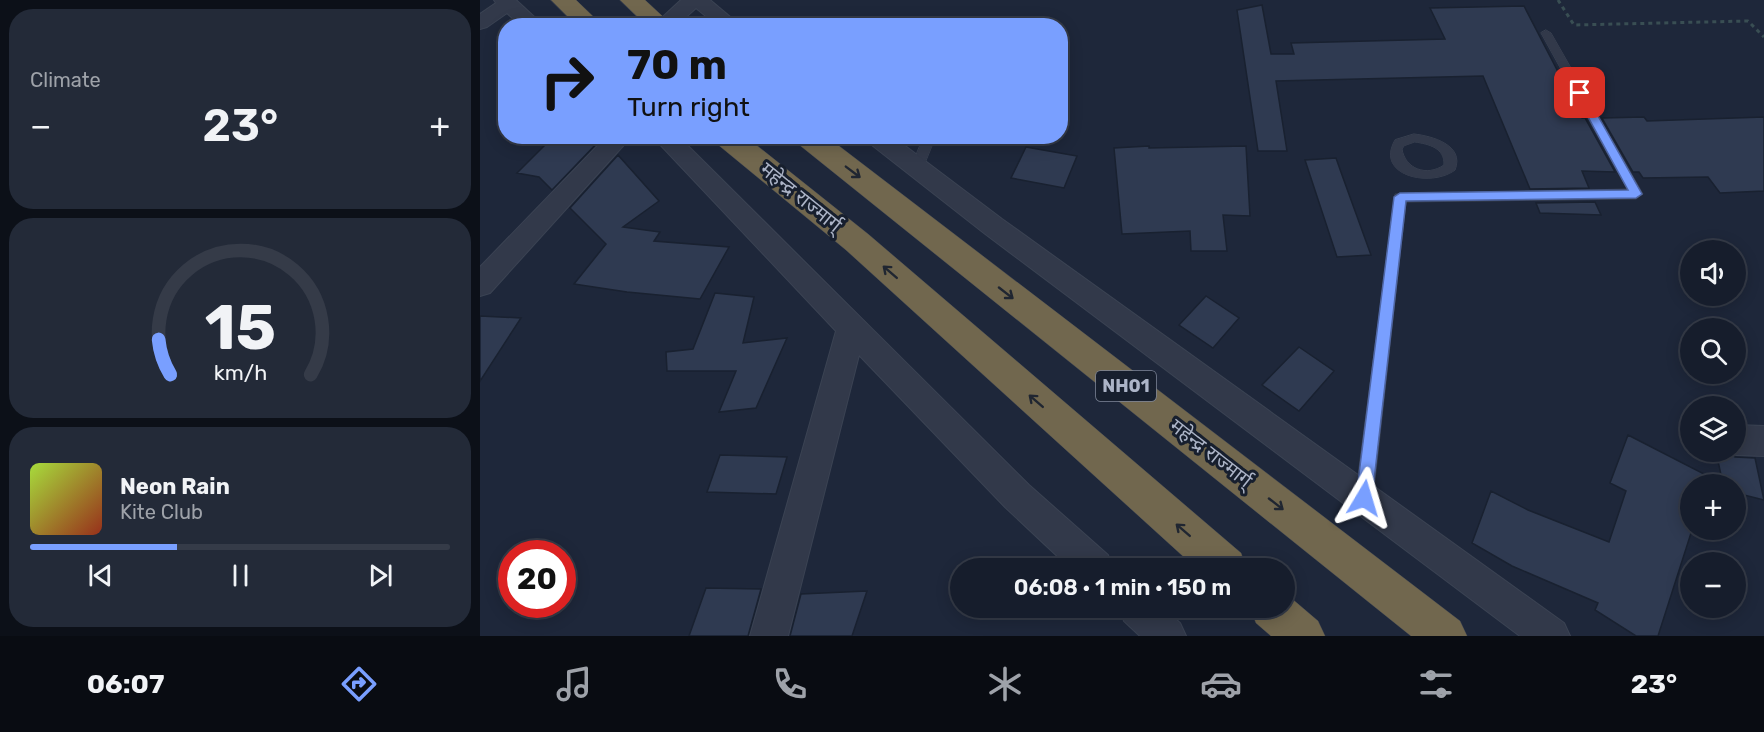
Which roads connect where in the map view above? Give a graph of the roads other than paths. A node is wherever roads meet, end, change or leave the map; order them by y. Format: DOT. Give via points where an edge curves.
graph roads {
  1 [pos="562,0"];
  2 [pos="631,0"];
  3 [pos="693,0"];
  4 [pos="698,0"];
  5 [pos="506,2"];
  6 [pos="525,18"];
  7 [pos="583,18"];
  8 [pos="653,18"];
  9 [pos="672,18"];
  10 [pos="721,18"];
  11 [pos="480,22"];
  12 [pos="1546,33"];
  13 [pos="613,144"];
  14 [pos="671,144"];
  15 [pos="736,144"];
  16 [pos="817,144"];
  17 [pos="886,144"];
  18 [pos="927,144"];
  19 [pos="917,168"];
  20 [pos="1431,176"];
  21 [pos="1439,196"];
  22 [pos="480,285"];
  23 [pos="851,329"];
  24 [pos="1746,440"];
  25 [pos="1764,441"];
  26 [pos="1364,498"];
  27 [pos="1084,558"];
  28 [pos="1215,558"];
  29 [pos="1148,618"];
  30 [pos="1282,618"];
  31 [pos="770,636"];
  32 [pos="1167,636"];
  33 [pos="1303,636"];
  34 [pos="1445,636"];
  35 [pos="1551,636"];
  1 -- 7 [label="highway"];
  2 -- 8 [label="highway"];
  3 -- 9 [label="street"];
  4 -- 10 [label="street"];
  5 -- 6 [label="street"];
  5 -- 11 [label="street"];
  12 -- 21 [label="lane" via="1636,194"];
  13 -- 22 [label="street"];
  14 -- 23 [label="street"];
  28 -- 15 [label="highway, महेन्द्र राज्मार्ग्, one-way" via="857,242"];
  16 -- 34 [label="highway, महेन्द्र राज्मार्ग् / NH01, one-way"];
  17 -- 19 [label="street"];
  18 -- 19 [label="lane"];
  19 -- 26 [label="street"];
  20 -- 21 [label="lane"];
  21 -- 26 [label="lane" via="1400,197"];
  23 -- 27 [label="street"];
  23 -- 31 [label="street"];
  24 -- 25 [label="street"];
  26 -- 35 [label="street"];
  29 -- 32 [label="street"];
  30 -- 33 [label="highway"];
}
